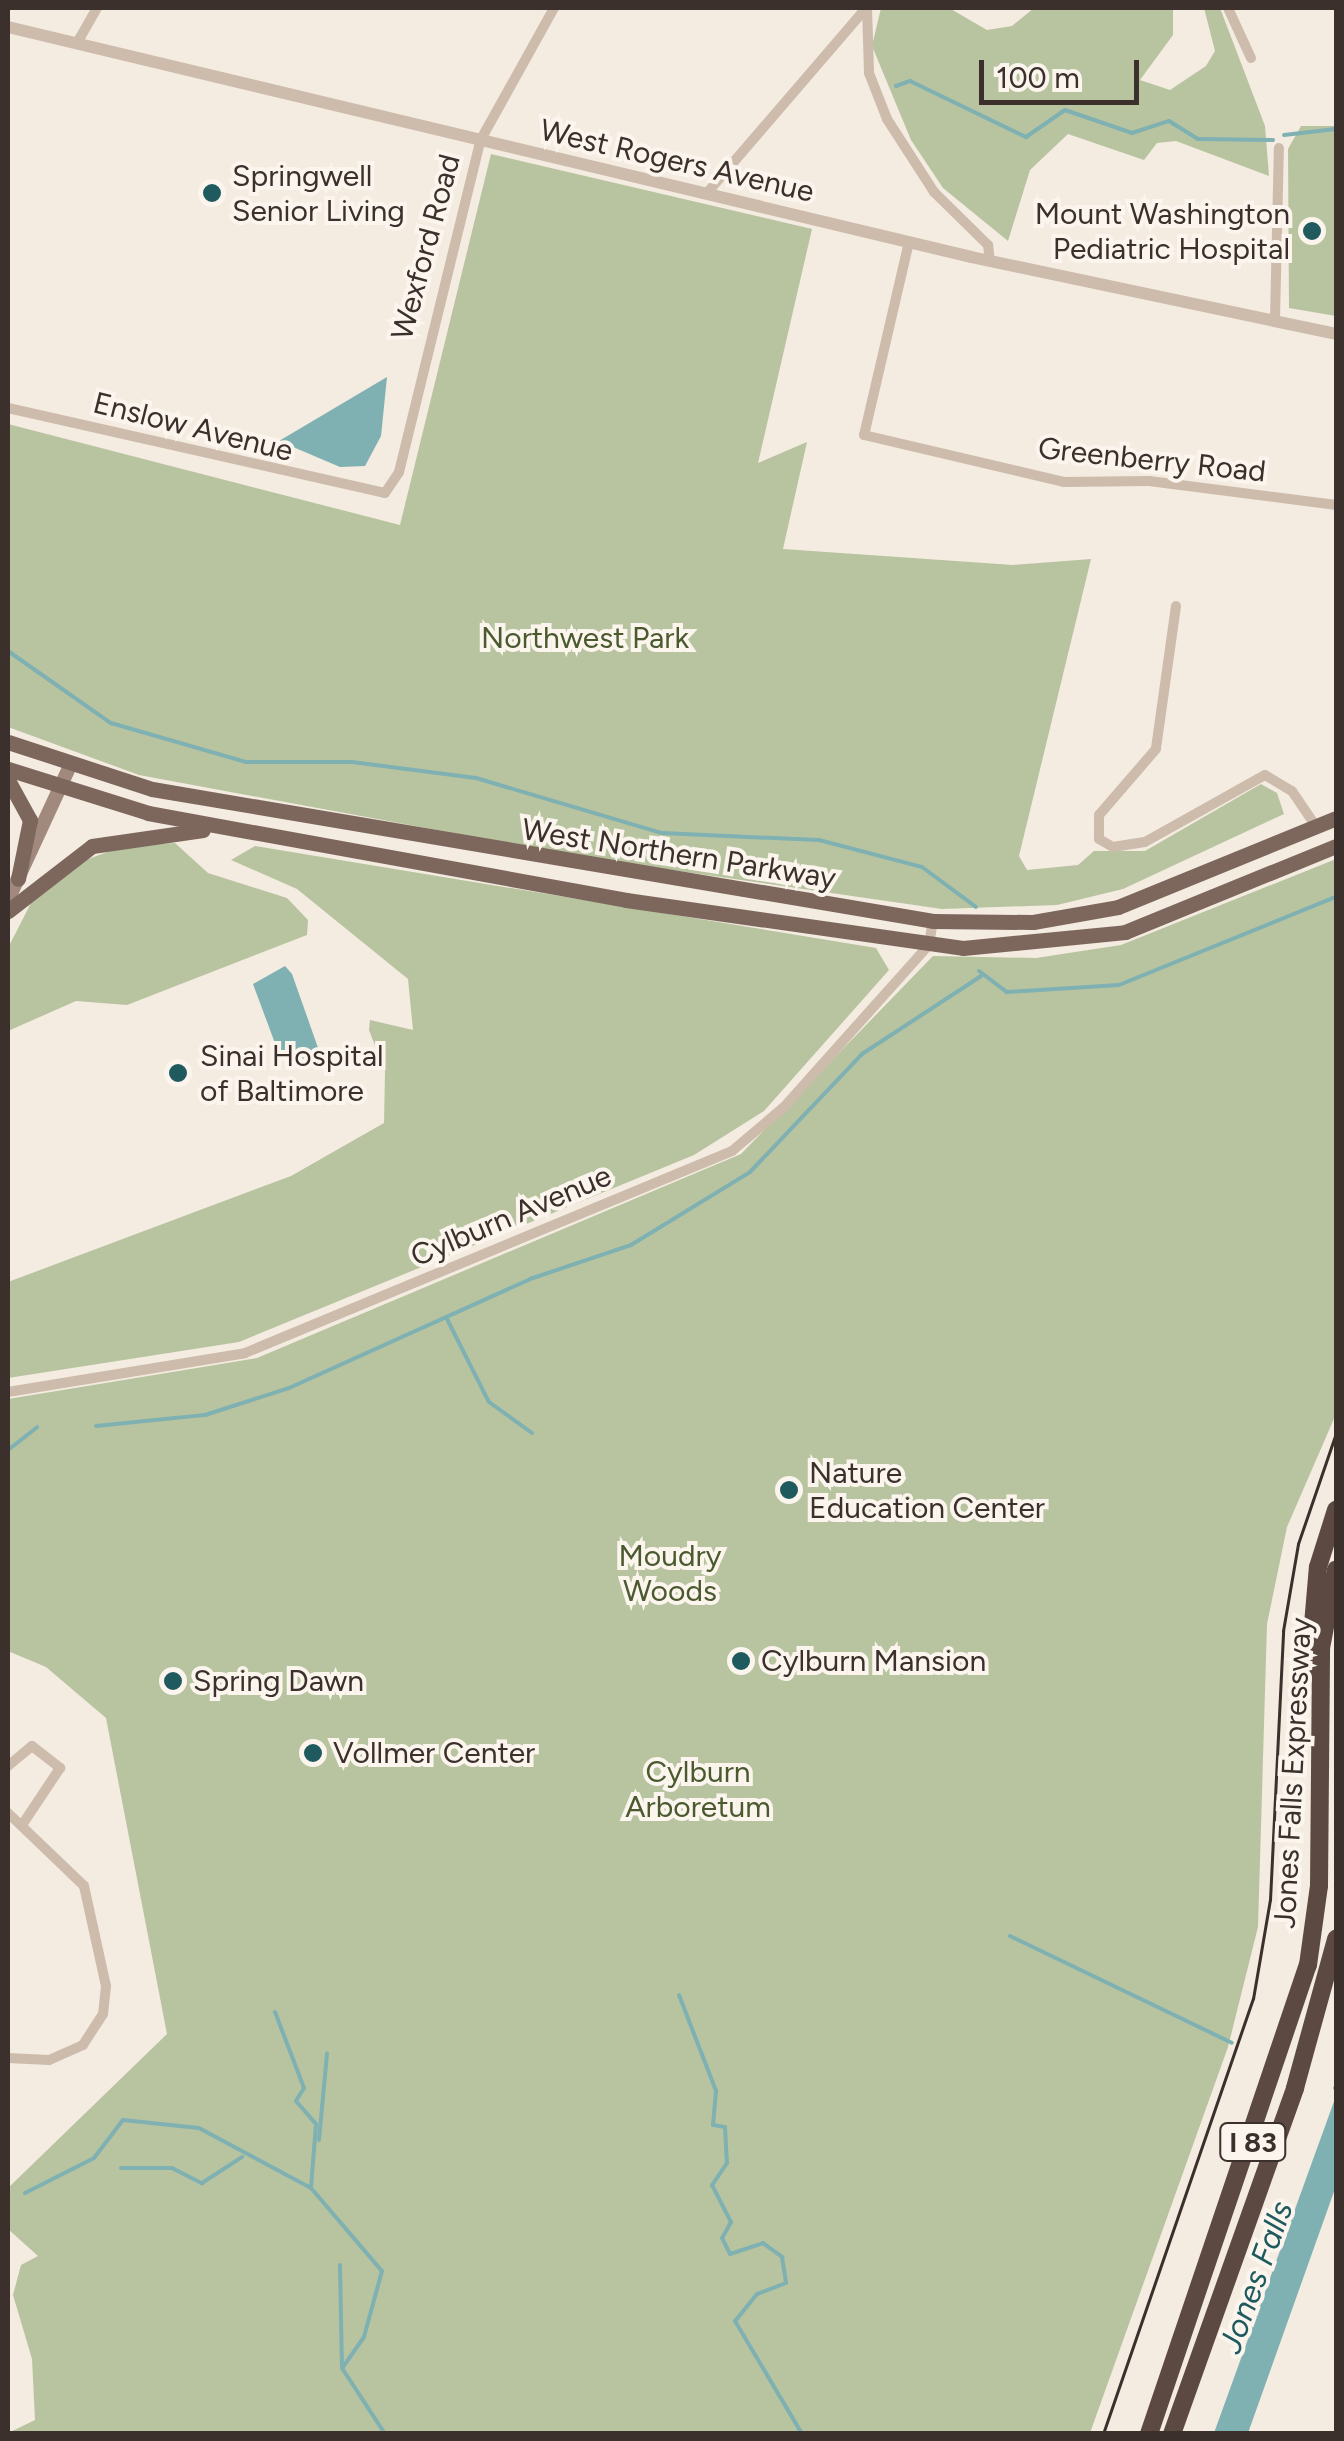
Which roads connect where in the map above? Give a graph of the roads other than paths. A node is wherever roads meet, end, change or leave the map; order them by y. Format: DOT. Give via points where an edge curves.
graph roads {
  1 [pos="97,8"];
  2 [pos="554,8"];
  3 [pos="866,8"];
  4 [pos="1228,8"];
  5 [pos="8,27"];
  6 [pos="77,43"];
  7 [pos="1251,58"];
  8 [pos="480,141"];
  9 [pos="1280,148"];
  10 [pos="707,193"];
  11 [pos="909,242"];
  12 [pos="990,261"];
  13 [pos="1275,319"];
  14 [pos="1336,334"];
  15 [pos="8,408"];
  16 [pos="367,495"];
  17 [pos="1336,505"];
  18 [pos="1176,606"];
  19 [pos="8,742"];
  20 [pos="69,768"];
  21 [pos="8,769"];
  22 [pos="8,780"];
  23 [pos="62,791"];
  24 [pos="1336,818"];
  25 [pos="1315,825"];
  26 [pos="237,829"];
  27 [pos="1336,846"];
  28 [pos="18,879"];
  29 [pos="8,900"];
  30 [pos="8,911"];
  31 [pos="933,921"];
  32 [pos="929,945"];
  33 [pos="8,1392"];
  34 [pos="1336,1510"];
  35 [pos="1336,1569"];
  36 [pos="8,1766"];
  37 [pos="8,1814"];
  38 [pos="22,1825"];
  39 [pos="1320,1841"];
  40 [pos="1336,1939"];
  41 [pos="8,2058"];
  42 [pos="1148,2434"];
  43 [pos="1172,2434"];
  1 -- 6 [label="street"];
  2 -- 8 [label="street, Wexford Road"];
  3 -- 10 [label="street"];
  3 -- 12 [label="street" via="869,73 888,120 934,192 988,245"];
  4 -- 7 [label="street"];
  5 -- 6 [label="street, West Rogers Avenue"];
  6 -- 8 [label="street, West Rogers Avenue"];
  8 -- 10 [label="street, West Rogers Avenue"];
  8 -- 16 [label="street, Wexford Road" via="398,472 384,494"];
  9 -- 13 [label="street"];
  10 -- 11 [label="street, West Rogers Avenue"];
  11 -- 12 [label="street, West Rogers Avenue"];
  11 -- 17 [label="street, Greenberry Road" via="864,435 1064,482 1149,481"];
  12 -- 13 [label="street, West Rogers Avenue"];
  13 -- 14 [label="street, West Rogers Avenue"];
  15 -- 16 [label="street, Enslow Avenue"];
  18 -- 25 [label="street" via="1156,749 1100,814 1099,839 1113,847 1145,842 1264,775 1292,790"];
  19 -- 20 [label="main road, West Northern Parkway"];
  20 -- 23 [label="main road"];
  20 -- 31 [label="main road, West Northern Parkway" via="566,866"];
  21 -- 23 [label="main road, West Northern Parkway"];
  22 -- 28 [label="main road" via="30,820"];
  23 -- 26 [label="main road, West Northern Parkway"];
  23 -- 28 [label="main road"];
  24 -- 25 [label="main road, West Northern Parkway"];
  25 -- 31 [label="main road, West Northern Parkway" via="1118,907 1033,922"];
  26 -- 30 [label="main road" via="138,833 92,846"];
  26 -- 32 [label="main road, West Northern Parkway"];
  27 -- 32 [label="main road, West Northern Parkway" via="1124,932 1032,946"];
  28 -- 29 [label="main road"];
  31 -- 32 [label="street"];
  32 -- 33 [label="street, Cylburn Avenue" via="784,1107 732,1151 245,1353"];
  34 -- 39 [label="highway" via="1309,1646"];
  35 -- 39 [label="highway, Jones Falls Expressway / I 83" via="1319,1688"];
  36 -- 38 [label="street" via="32,1746 60,1768"];
  37 -- 38 [label="street"];
  38 -- 41 [label="street" via="84,1886 106,1986 103,2014 83,2044 50,2060"];
  39 -- 42 [label="highway, Jones Falls Expressway / I 83" via="1299,2002"];
  40 -- 43 [label="highway, Jones Falls Expressway / I 83" via="1306,2056"];
}
